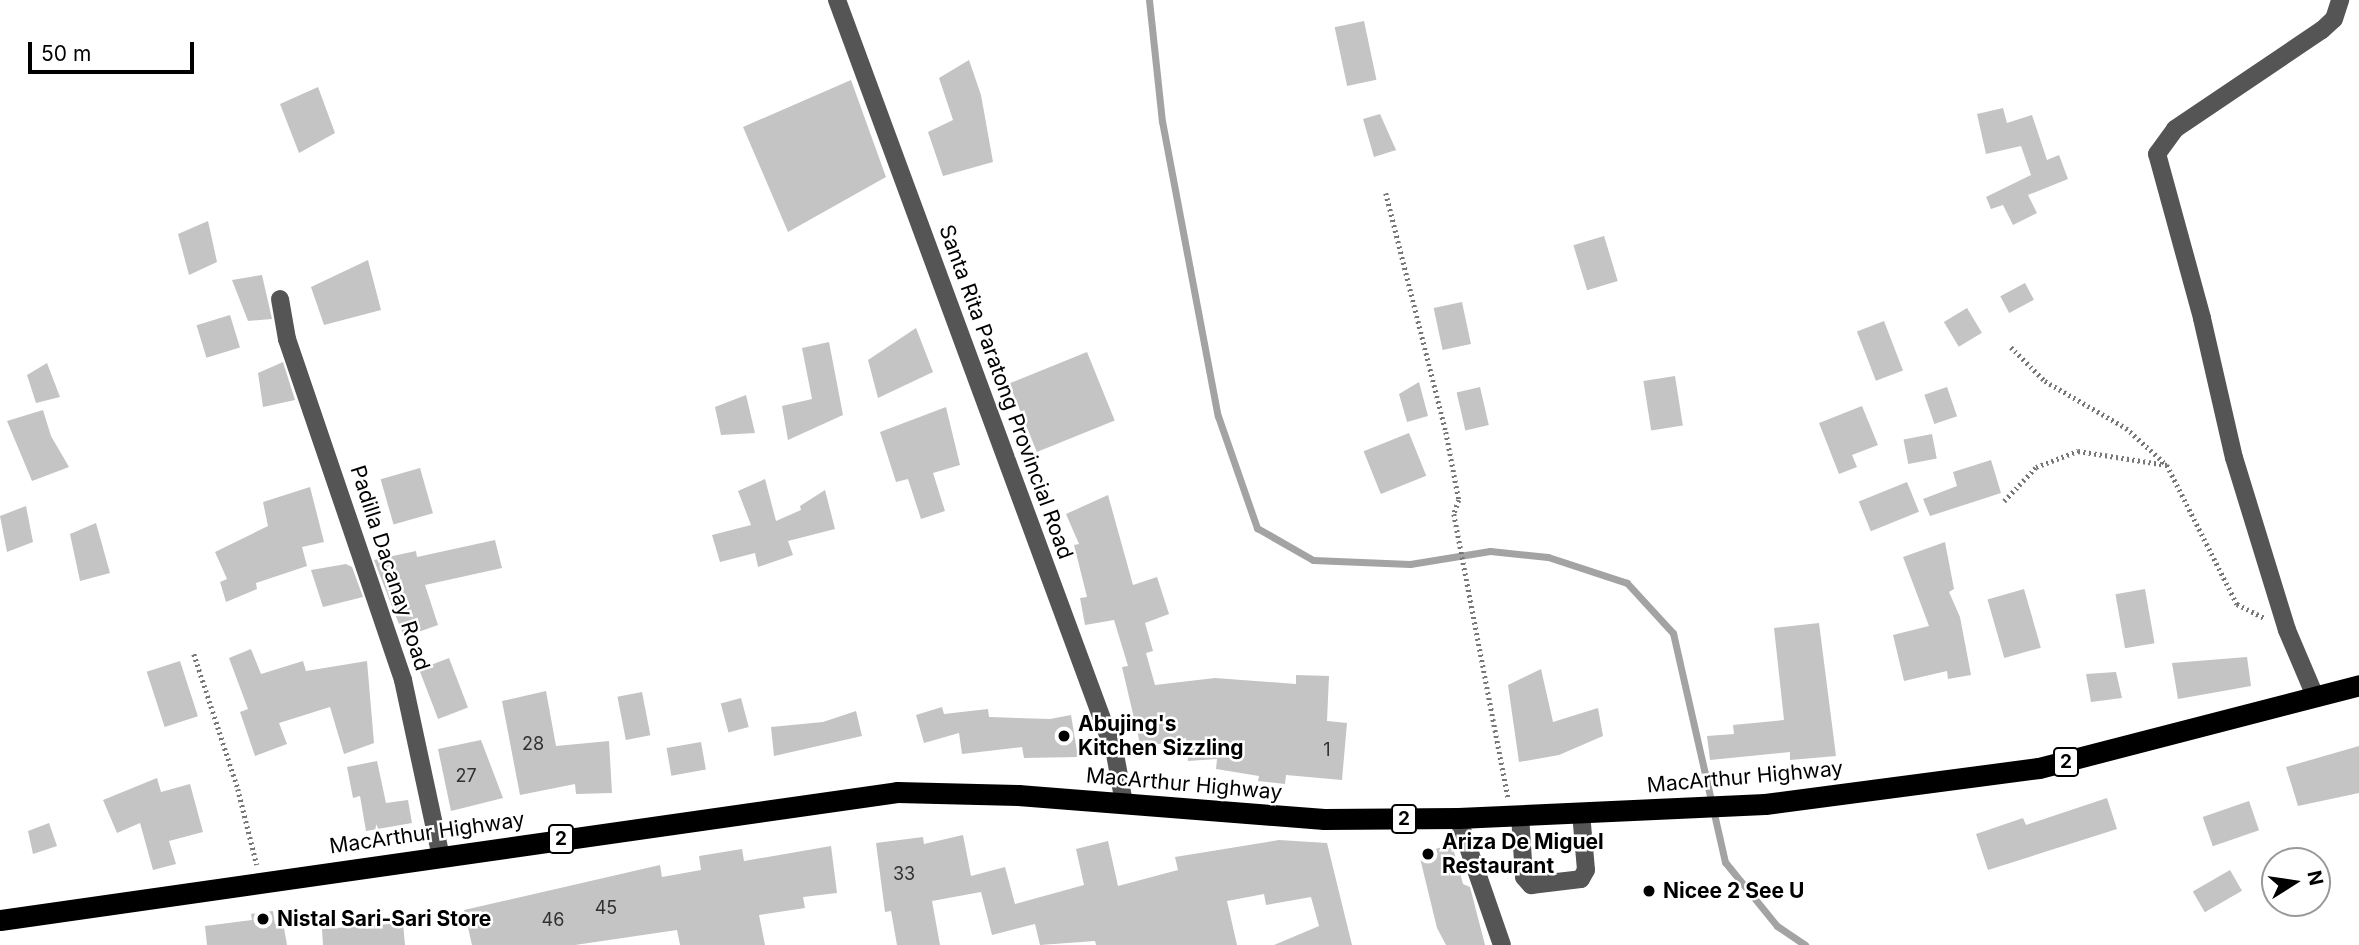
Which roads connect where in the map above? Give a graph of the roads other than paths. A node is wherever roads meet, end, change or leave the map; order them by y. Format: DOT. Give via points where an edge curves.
graph roads {
  1 [pos="836,0"];
  2 [pos="2340,0"];
  3 [pos="280,299"];
  4 [pos="2359,685"];
  5 [pos="2315,696"];
  6 [pos="1124,803"];
  7 [pos="1581,813"];
  8 [pos="1515,816"];
  9 [pos="1458,818"];
  10 [pos="441,857"];
  11 [pos="0,920"];
  12 [pos="1502,945"];
  1 -- 6 [label="street, Santa Rita Paratong Provincial Road" via="1115,754"];
  2 -- 5 [label="street" via="2334,19 2322,30 2175,129 2157,154 2234,458 2287,630"];
  3 -- 10 [label="street, Padilla Dacanay Road" via="287,339 403,680"];
  4 -- 5 [label="highway, MacArthur Highway / 2"];
  5 -- 7 [label="highway, MacArthur Highway / 2" via="2039,768 1765,804"];
  6 -- 9 [label="highway, MacArthur Highway / 2" via="1324,820"];
  6 -- 10 [label="highway, MacArthur Highway / 2" via="897,792"];
  7 -- 8 [label="highway, MacArthur Highway / 2"];
  7 -- 8 [label="street" via="1586,870 1581,879 1531,885 1524,877"];
  8 -- 9 [label="highway, MacArthur Highway / 2"];
  9 -- 12 [label="street"];
  10 -- 11 [label="highway, MacArthur Highway / 2"];
}
